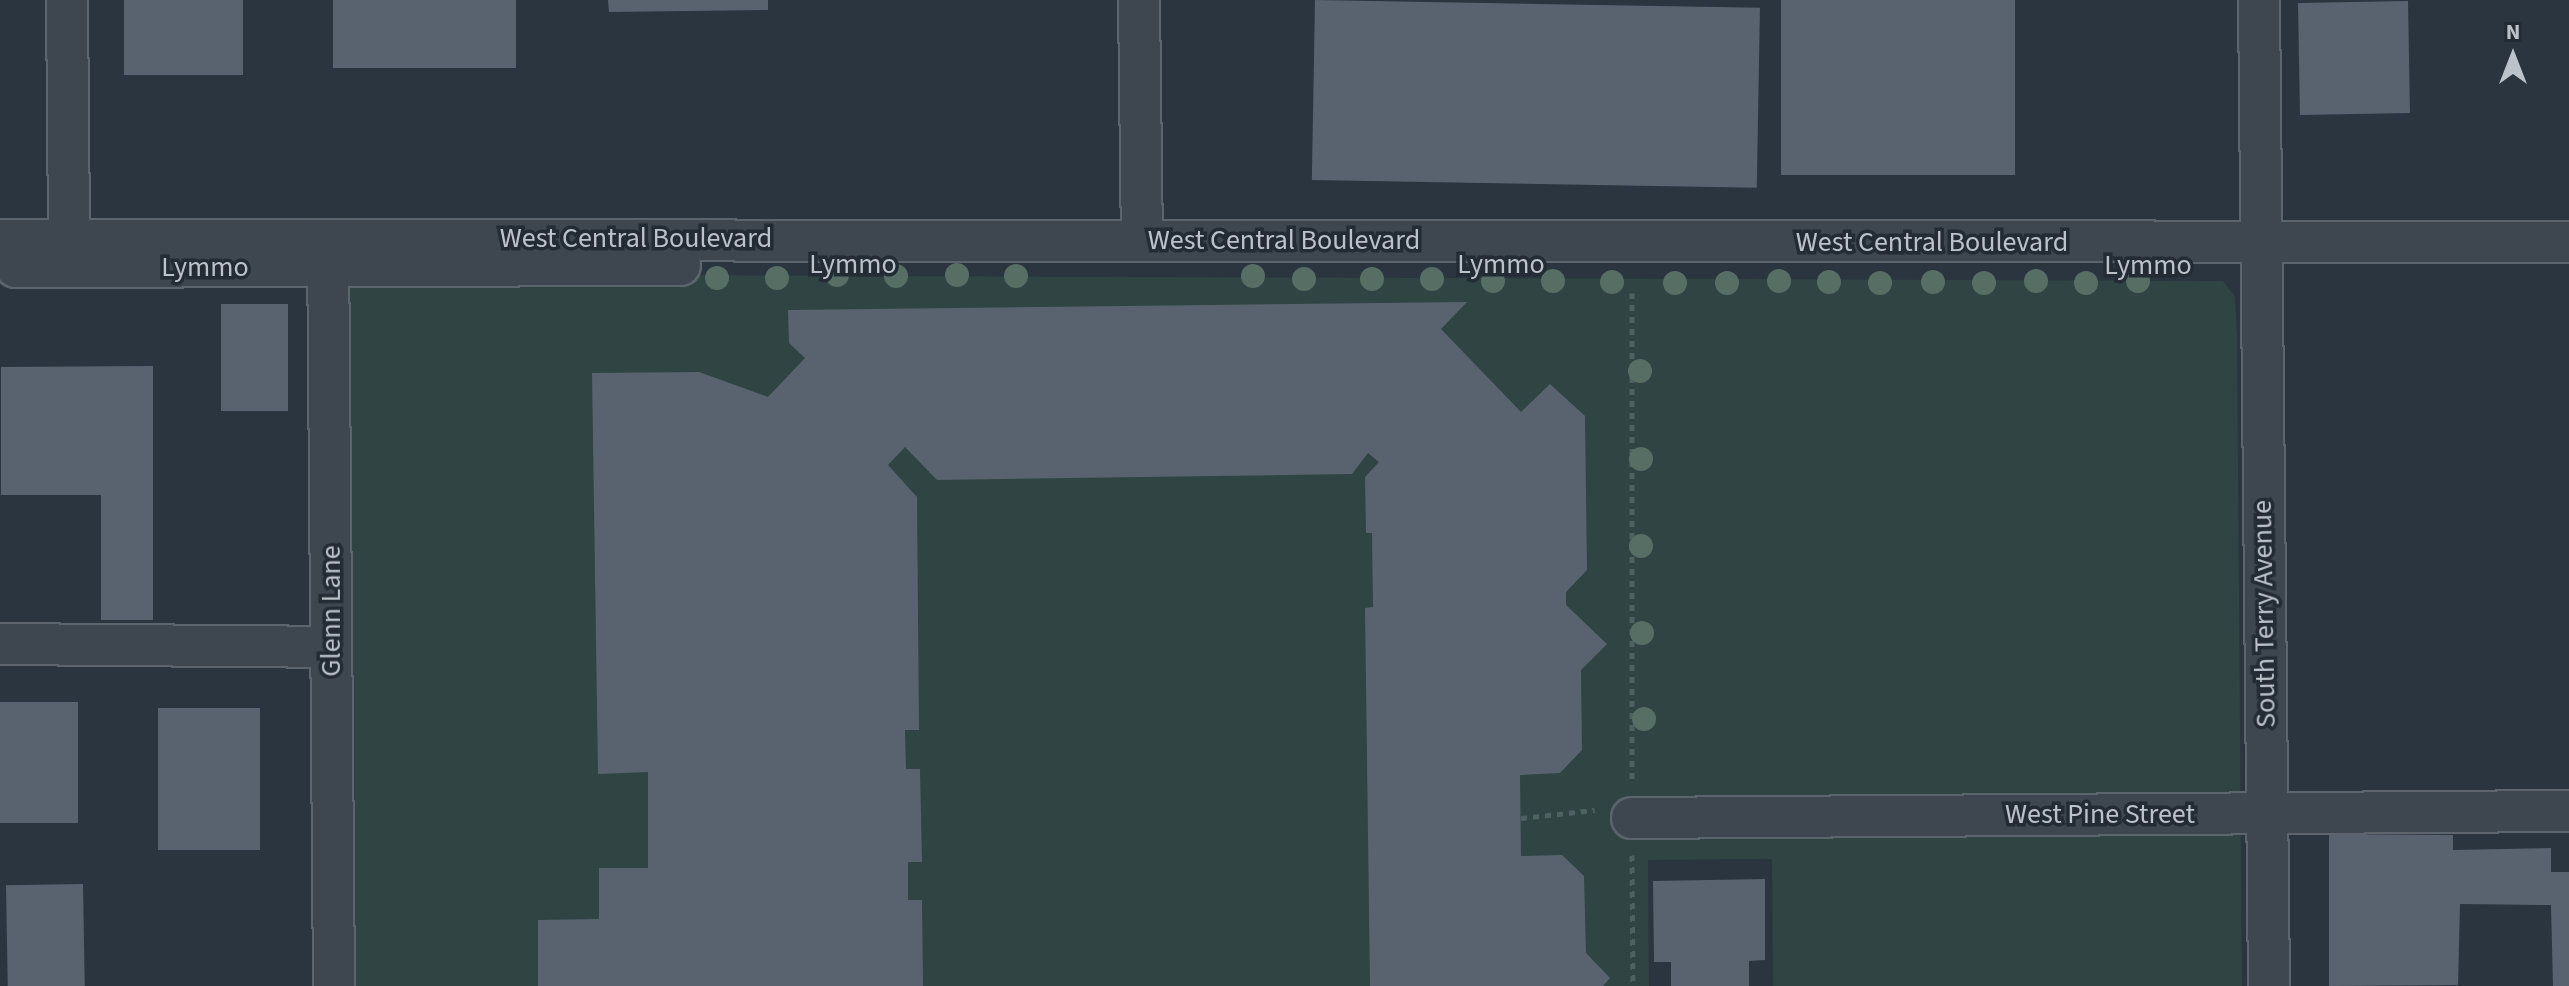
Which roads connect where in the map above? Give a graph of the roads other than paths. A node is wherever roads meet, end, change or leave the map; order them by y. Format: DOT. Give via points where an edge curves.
graph roads {
  1 [pos="67,0"];
  2 [pos="1139,0"];
  3 [pos="2259,0"];
  4 [pos="69,239"];
  5 [pos="0,240"];
  6 [pos="1142,240"];
  7 [pos="2569,242"];
  8 [pos="328,251"];
  9 [pos="2262,254"];
  10 [pos="2569,263"];
  11 [pos="0,267"];
  12 [pos="0,644"];
  13 [pos="331,647"];
  14 [pos="2569,811"];
  15 [pos="1632,812"];
  16 [pos="2267,813"];
  17 [pos="334,986"];
  18 [pos="2269,986"];
  1 -- 4 [label="street"];
  2 -- 6 [label="street"];
  3 -- 9 [label="street, South Terry Avenue"];
  4 -- 5 [label="street, West Central Boulevard"];
  4 -- 8 [label="street, West Central Boulevard"];
  6 -- 8 [label="street, West Central Boulevard"];
  6 -- 9 [label="street, West Central Boulevard"];
  7 -- 9 [label="street, West Central Boulevard"];
  8 -- 9 [label="street, Lymmo"];
  8 -- 11 [label="street, Lymmo"];
  8 -- 13 [label="street, Glenn Lane"];
  9 -- 10 [label="street, Lymmo"];
  9 -- 16 [label="street, South Terry Avenue"];
  12 -- 13 [label="street"];
  13 -- 17 [label="street, Glenn Lane"];
  14 -- 16 [label="street, West Pine Street"];
  15 -- 16 [label="street, West Pine Street"];
  16 -- 18 [label="street, South Terry Avenue"];
}
